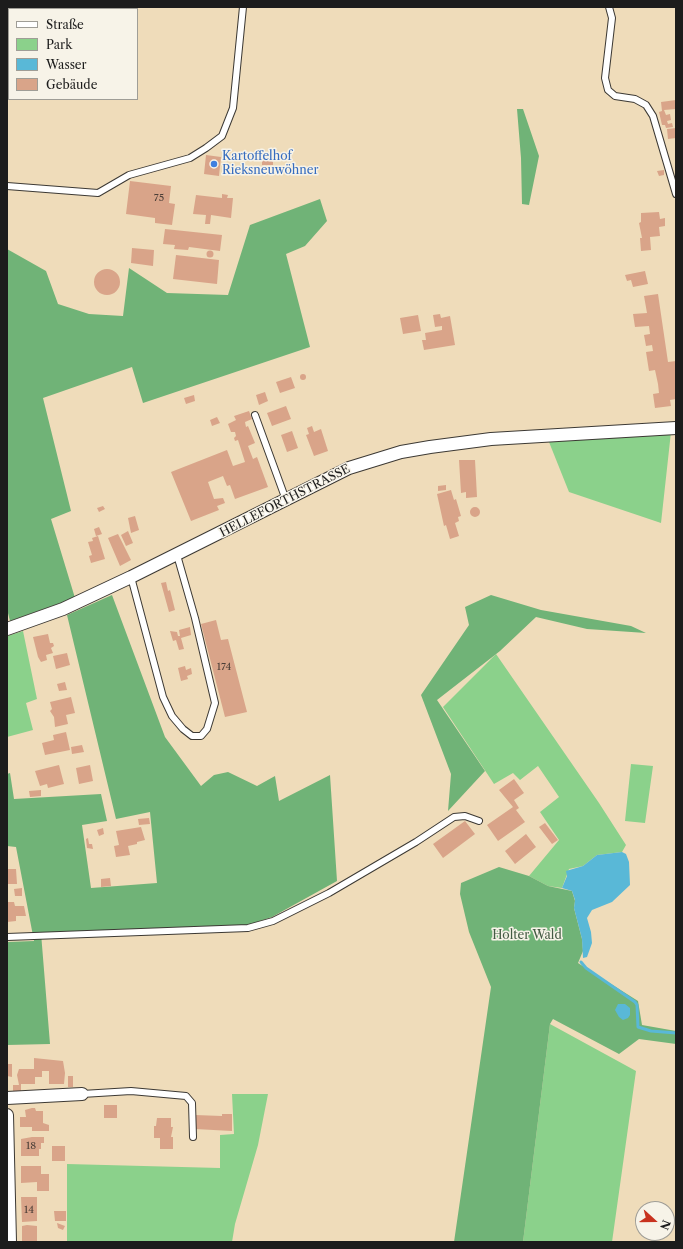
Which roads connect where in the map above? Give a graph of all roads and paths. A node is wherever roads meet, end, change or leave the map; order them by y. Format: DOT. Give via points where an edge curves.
graph roads {
  1 [pos="243,7"];
  2 [pos="609,7"];
  3 [pos="7,186"];
  4 [pos="676,194"];
  5 [pos="255,416"];
  6 [pos="676,428"];
  7 [pos="286,500"];
  8 [pos="177,555"];
  9 [pos="131,577"];
  10 [pos="7,629"];
  11 [pos="479,821"];
  12 [pos="7,937"];
  13 [pos="82,1094"];
  14 [pos="7,1098"];
  15 [pos="7,1115"];
  16 [pos="192,1137"];
  17 [pos="10,1242"];
  1 -- 3 [label="lane" via="233,108 222,136 190,158 129,175 98,193"];
  2 -- 4 [label="lane" via="612,18 605,78 608,90 615,96 635,98 646,105 653,116"];
  5 -- 7 [label="lane"];
  6 -- 7 [label="street, HELLEFORTHSTRASSE" via="491,439 401,452 349,468"];
  7 -- 8 [label="street, HELLEFORTHSTRASSE"];
  8 -- 9 [label="street, HELLEFORTHSTRASSE"];
  8 -- 9 [label="lane" via="215,703 208,729 201,736 192,736 183,729 172,716 163,697"];
  9 -- 10 [label="street, HELLEFORTHSTRASSE" via="62,609"];
  11 -- 12 [label="lane" via="465,816 454,817 329,894 273,921 248,928"];
  13 -- 14 [label="street"];
  13 -- 16 [label="lane" via="131,1091 186,1096 192,1103"];
  15 -- 17 [label="street"];
}
